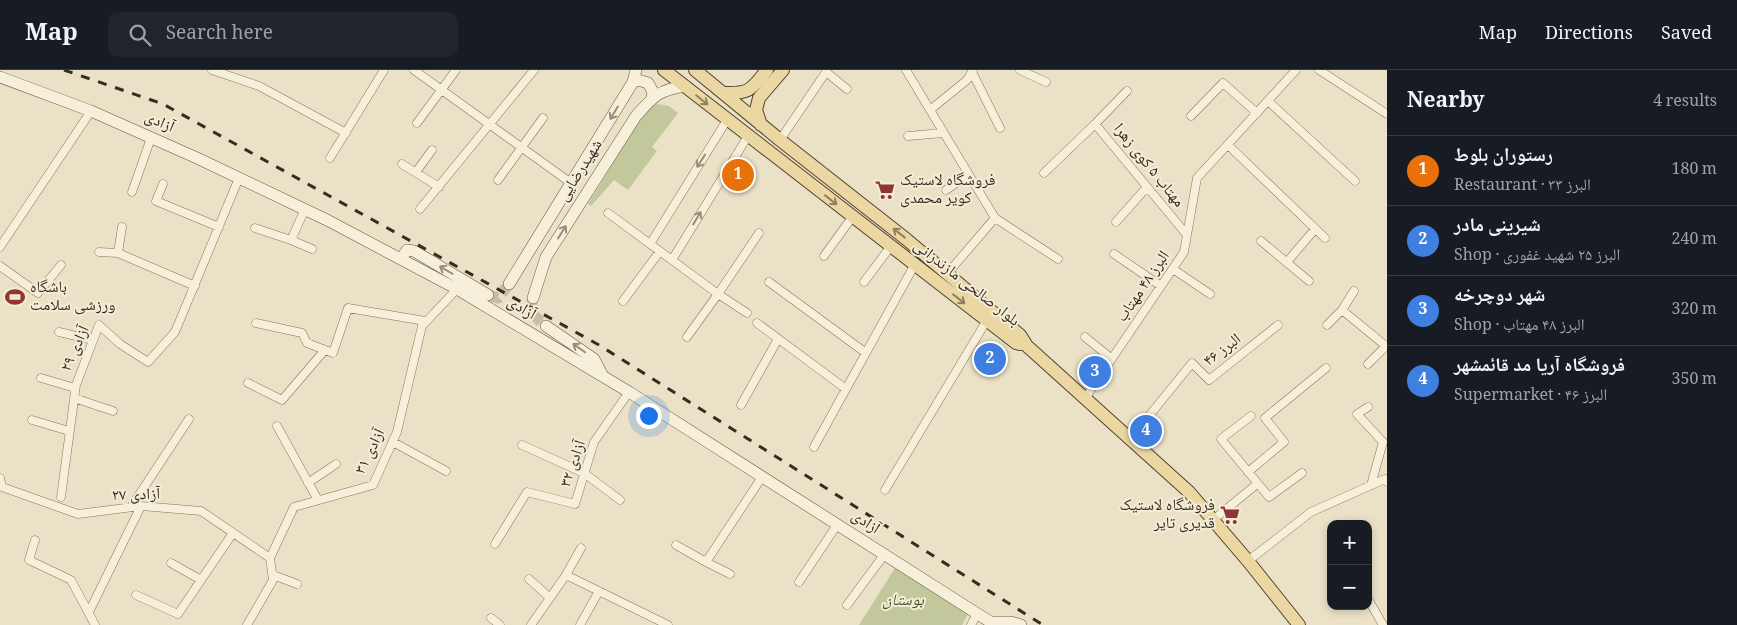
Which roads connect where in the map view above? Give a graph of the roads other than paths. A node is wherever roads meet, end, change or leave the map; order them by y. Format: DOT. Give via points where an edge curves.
graph roads {
  1 [pos="212,70"];
  2 [pos="384,70"];
  3 [pos="414,70"];
  4 [pos="456,70"];
  5 [pos="534,70"];
  6 [pos="636,70"];
  7 [pos="664,70"];
  8 [pos="695,70"];
  9 [pos="767,70"];
  10 [pos="783,70"];
  11 [pos="906,70"];
  12 [pos="1020,70"];
  13 [pos="1296,70"];
  14 [pos="1319,70"];
  15 [pos="973,71"];
  16 [pos="0,77"];
  17 [pos="633,82"];
  18 [pos="1046,82"];
  19 [pos="684,86"];
  20 [pos="441,89"];
  21 [pos="759,89"];
  22 [pos="847,89"];
  23 [pos="1127,92"];
  24 [pos="724,93"];
  25 [pos="652,98"];
  26 [pos="1268,101"];
  27 [pos="930,110"];
  28 [pos="91,111"];
  29 [pos="1257,113"];
  30 [pos="1387,114"];
  31 [pos="1191,116"];
  32 [pos="543,118"];
  33 [pos="727,120"];
  34 [pos="417,123"];
  35 [pos="1095,124"];
  36 [pos="490,125"];
  37 [pos="761,125"];
  38 [pos="1000,128"];
  39 [pos="346,133"];
  40 [pos="943,133"];
  41 [pos="748,136"];
  42 [pos="908,136"];
  43 [pos="151,138"];
  44 [pos="780,140"];
  45 [pos="1228,145"];
  46 [pos="521,148"];
  47 [pos="432,150"];
  48 [pos="330,158"];
  49 [pos="402,164"];
  50 [pos="416,172"];
  51 [pos="1044,173"];
  52 [pos="968,174"];
  53 [pos="240,178"];
  54 [pos="498,180"];
  55 [pos="1355,181"];
  56 [pos="571,183"];
  57 [pos="163,184"];
  58 [pos="439,187"];
  59 [pos="1147,187"];
  60 [pos="946,190"];
  61 [pos="132,192"];
  62 [pos="305,209"];
  63 [pos="420,209"];
  64 [pos="608,213"];
  65 [pos="852,216"];
  66 [pos="995,218"];
  67 [pos="1116,222"];
  68 [pos="122,227"];
  69 [pos="219,227"];
  70 [pos="255,228"];
  71 [pos="1315,228"];
  72 [pos="759,233"];
  73 [pos="1187,235"];
  74 [pos="1325,238"];
  75 [pos="291,240"];
  76 [pos="1261,241"];
  77 [pos="650,244"];
  78 [pos="891,246"];
  79 [pos="0,247"];
  80 [pos="312,249"];
  81 [pos="531,249"];
  82 [pos="660,251"];
  83 [pos="99,252"];
  84 [pos="118,253"];
  85 [pos="1114,254"];
  86 [pos="824,256"];
  87 [pos="546,257"];
  88 [pos="401,259"];
  89 [pos="672,260"];
  90 [pos="1058,260"];
  91 [pos="1287,262"];
  92 [pos="915,264"];
  93 [pos="61,265"];
  94 [pos="0,266"];
  95 [pos="1173,269"];
  96 [pos="947,274"];
  97 [pos="1309,281"];
  98 [pos="769,282"];
  99 [pos="864,282"];
  100 [pos="509,284"];
  101 [pos="195,286"];
  102 [pos="1161,286"];
  103 [pos="457,290"];
  104 [pos="1354,291"];
  105 [pos="718,294"];
  106 [pos="1210,294"];
  107 [pos="488,295"];
  108 [pos="533,298"];
  109 [pos="624,301"];
  110 [pos="1342,310"];
  111 [pos="747,313"];
  112 [pos="986,320"];
  113 [pos="425,321"];
  114 [pos="256,323"];
  115 [pos="757,323"];
  116 [pos="1278,325"];
  117 [pos="1327,325"];
  118 [pos="546,326"];
  119 [pos="59,332"];
  120 [pos="686,337"];
  121 [pos="1084,337"];
  122 [pos="778,339"];
  123 [pos="93,340"];
  124 [pos="1386,344"];
  125 [pos="1027,346"];
  126 [pos="324,351"];
  127 [pos="866,354"];
  128 [pos="1112,359"];
  129 [pos="1368,364"];
  130 [pos="1326,368"];
  131 [pos="41,378"];
  132 [pos="604,378"];
  133 [pos="248,383"];
  134 [pos="75,388"];
  135 [pos="846,389"];
  136 [pos="629,392"];
  137 [pos="1086,397"];
  138 [pos="74,398"];
  139 [pos="741,405"];
  140 [pos="1368,407"];
  141 [pos="113,411"];
  142 [pos="1251,416"];
  143 [pos="188,419"];
  144 [pos="32,420"];
  145 [pos="277,426"];
  146 [pos="69,431"];
  147 [pos="1131,438"];
  148 [pos="393,442"];
  149 [pos="1385,442"];
  150 [pos="522,445"];
  151 [pos="814,447"];
  152 [pos="336,464"];
  153 [pos="446,471"];
  154 [pos="1248,472"];
  155 [pos="584,473"];
  156 [pos="1302,473"];
  157 [pos="762,477"];
  158 [pos="0,478"];
  159 [pos="1387,482"];
  160 [pos="308,483"];
  161 [pos="1257,484"];
  162 [pos="1371,485"];
  163 [pos="885,490"];
  164 [pos="61,497"];
  165 [pos="318,500"];
  166 [pos="620,500"];
  167 [pos="141,506"];
  168 [pos="131,508"];
  169 [pos="1213,520"];
  170 [pos="837,525"];
  171 [pos="234,533"];
  172 [pos="35,540"];
  173 [pos="495,544"];
  174 [pos="676,545"];
  175 [pos="581,548"];
  176 [pos="884,555"];
  177 [pos="270,558"];
  178 [pos="1248,561"];
  179 [pos="706,562"];
  180 [pos="171,563"];
  181 [pos="730,574"];
  182 [pos="566,575"];
  183 [pos="273,578"];
  184 [pos="528,579"];
  185 [pos="201,580"];
  186 [pos="798,582"];
  187 [pos="297,584"];
  188 [pos="599,591"];
  189 [pos="136,595"];
  190 [pos="550,598"];
  191 [pos="847,605"];
  192 [pos="1372,606"];
  193 [pos="88,612"];
  194 [pos="977,614"];
  195 [pos="491,618"];
  196 [pos="993,624"];
  197 [pos="1296,624"];
  198 [pos="95,625"];
  199 [pos="247,625"];
  200 [pos="500,625"];
  201 [pos="532,625"];
  202 [pos="580,625"];
  203 [pos="668,625"];
  204 [pos="971,625"];
  205 [pos="1021,625"];
  206 [pos="1383,625"];
  1 -- 39 [label="street" via="259,86"];
  2 -- 39 [label="street"];
  3 -- 20 [label="street"];
  4 -- 20 [label="street"];
  5 -- 36 [label="street"];
  6 -- 17 [label="main road, شهیدرضایی"];
  7 -- 19 [label="main road, بلوار صالحی مازندرانی"];
  8 -- 24 [label="main road, بلوار صالحی مازندرانی"];
  9 -- 21 [label="main road"];
  10 -- 21 [label="main road"];
  11 -- 27 [label="street"];
  12 -- 18 [label="street"];
  13 -- 26 [label="street, البرز ۴۸ مهتاب"];
  14 -- 30 [label="street"];
  15 -- 27 [label="street"];
  15 -- 38 [label="street"];
  16 -- 28 [label="main road, آزادی"];
  17 -- 25 [label="main road" via="644,80 648,83 653,92"];
  17 -- 56 [label="main road, شهیدرضایی, one-way"];
  19 -- 25 [label="main road, شهیدرضایی" via="666,89"];
  19 -- 33 [label="main road, بلوار صالحی مازندرانی, one-way"];
  20 -- 34 [label="street"];
  20 -- 36 [label="street"];
  21 -- 24 [label="main road" via="740,94"];
  21 -- 37 [label="main road" via="756,110"];
  22 -- 44 [label="street" via="826,72"];
  23 -- 35 [label="street"];
  24 -- 37 [label="main road, بلوار صالحی مازندرانی"];
  87 -- 25 [label="main road, شهیدرضایی, one-way" via="636,116"];
  26 -- 29 [label="street, البرز ۴۸ مهتاب"];
  26 -- 55 [label="street"];
  27 -- 40 [label="street"];
  28 -- 43 [label="main road, آزادی"];
  28 -- 79 [label="street"];
  29 -- 31 [label="street" via="1223,83"];
  29 -- 45 [label="street, البرز ۴۸ مهتاب"];
  32 -- 46 [label="street"];
  33 -- 41 [label="main road, بلوار صالحی مازندرانی"];
  33 -- 77 [label="street, one-way"];
  35 -- 51 [label="street, مهتاب ۵ کوی زهرا"];
  35 -- 59 [label="street, مهتاب ۵ کوی زهرا"];
  36 -- 46 [label="street"];
  36 -- 58 [label="street"];
  37 -- 44 [label="main road, بلوار صالحی مازندرانی"];
  39 -- 48 [label="street"];
  40 -- 42 [label="street"];
  40 -- 52 [label="street"];
  41 -- 65 [label="main road, بلوار صالحی مازندرانی, one-way"];
  89 -- 41 [label="street, one-way"];
  43 -- 53 [label="main road, آزادی"];
  43 -- 61 [label="street"];
  96 -- 44 [label="main road, بلوار صالحی مازندرانی, one-way"];
  45 -- 71 [label="street"];
  45 -- 73 [label="street, البرز ۴۸ مهتاب" via="1197,178"];
  46 -- 54 [label="street"];
  46 -- 56 [label="street"];
  47 -- 50 [label="street"];
  49 -- 50 [label="street"];
  50 -- 58 [label="street"];
  52 -- 60 [label="street"];
  52 -- 66 [label="street"];
  53 -- 62 [label="main road, آزادی"];
  53 -- 69 [label="street, آزادی ۲۹"];
  56 -- 81 [label="main road, شهیدرضایی"];
  57 -- 69 [label="street" via="156,201"];
  58 -- 63 [label="street"];
  59 -- 67 [label="street"];
  59 -- 73 [label="street, مهتاب ۵ کوی زهرا"];
  62 -- 75 [label="street"];
  62 -- 88 [label="main road, آزادی"];
  64 -- 77 [label="street"];
  65 -- 78 [label="main road, بلوار صالحی مازندرانی"];
  65 -- 86 [label="street"];
  66 -- 90 [label="street"];
  66 -- 96 [label="street"];
  68 -- 84 [label="street"];
  69 -- 101 [label="street, آزادی ۲۹"];
  70 -- 75 [label="street"];
  71 -- 74 [label="street"];
  71 -- 91 [label="street"];
  72 -- 105 [label="street"];
  73 -- 95 [label="street, البرز ۴۸ مهتاب" via="1184,252"];
  75 -- 80 [label="street"];
  76 -- 91 [label="street"];
  77 -- 82 [label="street"];
  78 -- 92 [label="main road, بلوار صالحی مازندرانی"];
  78 -- 99 [label="street"];
  81 -- 87 [label="main road"];
  81 -- 100 [label="main road, شهیدرضایی"];
  82 -- 89 [label="street"];
  82 -- 109 [label="street"];
  83 -- 84 [label="street"];
  84 -- 101 [label="street"];
  85 -- 102 [label="street"];
  87 -- 108 [label="main road, شهیدرضایی"];
  88 -- 103 [label="main road, آزادی"];
  107 -- 88 [label="main road, one-way" via="414,251 407,250"];
  89 -- 105 [label="street"];
  91 -- 97 [label="street"];
  92 -- 112 [label="main road, بلوار صالحی مازندرانی, one-way"];
  92 -- 127 [label="street"];
  93 -- 94 [label="street" via="38,293"];
  95 -- 102 [label="street, البرز ۴۸ مهتاب"];
  95 -- 106 [label="street"];
  96 -- 125 [label="main road, بلوار صالحی مازندرانی" via="1020,335"];
  98 -- 127 [label="street"];
  101 -- 123 [label="street, آزادی ۲۹" via="175,332 148,362 120,344 99,325"];
  102 -- 128 [label="street, البرز ۴۸ مهتاب"];
  103 -- 113 [label="street, آزادی ۳۱"];
  103 -- 132 [label="main road, آزادی"];
  104 -- 110 [label="street"];
  105 -- 111 [label="street"];
  105 -- 120 [label="street"];
  110 -- 117 [label="street"];
  110 -- 124 [label="street"];
  112 -- 125 [label="main road, بلوار صالحی مازندرانی" via="1016,343"];
  112 -- 163 [label="street"];
  113 -- 126 [label="street" via="348,308 333,353"];
  113 -- 148 [label="street, آزادی ۳۱"];
  114 -- 126 [label="street" via="302,333 307,344"];
  115 -- 122 [label="street"];
  116 -- 147 [label="street, البرز ۴۶" via="1209,380 1192,363"];
  132 -- 118 [label="main road, one-way" via="594,359"];
  119 -- 123 [label="street"];
  121 -- 128 [label="street"];
  122 -- 135 [label="street"];
  122 -- 139 [label="street"];
  123 -- 134 [label="street, آزادی ۲۹"];
  124 -- 129 [label="street"];
  125 -- 137 [label="main road"];
  126 -- 133 [label="street" via="282,400"];
  127 -- 135 [label="street"];
  128 -- 137 [label="street, البرز ۴۸ مهتاب"];
  130 -- 154 [label="street" via="1265,418 1284,442"];
  131 -- 134 [label="street"];
  132 -- 136 [label="main road, آزادی"];
  134 -- 138 [label="street, آزادی ۲۹"];
  135 -- 151 [label="street"];
  136 -- 155 [label="street, آزادی ۳۲" via="594,442"];
  136 -- 157 [label="main road, آزادی"];
  137 -- 147 [label="main road"];
  138 -- 141 [label="street"];
  138 -- 146 [label="street, آزادی ۲۹"];
  140 -- 149 [label="street" via="1357,414"];
  142 -- 154 [label="street" via="1221,439"];
  143 -- 168 [label="street"];
  144 -- 146 [label="street"];
  145 -- 160 [label="street"];
  146 -- 164 [label="street, آزادی ۲۹"];
  147 -- 169 [label="main road" via="1189,492"];
  148 -- 153 [label="street"];
  148 -- 165 [label="street, آزادی ۳۱" via="373,485"];
  149 -- 162 [label="street"];
  150 -- 155 [label="street"];
  152 -- 160 [label="street"];
  154 -- 161 [label="street"];
  155 -- 166 [label="street"];
  155 -- 173 [label="street, آزادی ۳۲" via="575,504 527,492"];
  156 -- 161 [label="street" via="1269,497"];
  157 -- 170 [label="main road, آزادی"];
  157 -- 179 [label="street"];
  158 -- 168 [label="street, آزادی ۲۷" via="2,488 78,514"];
  159 -- 162 [label="street" via="1385,479"];
  160 -- 165 [label="street"];
  161 -- 169 [label="street"];
  162 -- 178 [label="street" via="1310,512"];
  165 -- 177 [label="street, آزادی ۳۱" via="294,507"];
  167 -- 168 [label="street, آزادی ۲۷"];
  167 -- 171 [label="street, آزادی ۲۷" via="201,511"];
  167 -- 193 [label="street"];
  169 -- 178 [label="main road"];
  170 -- 176 [label="main road, آزادی"];
  170 -- 186 [label="street"];
  171 -- 177 [label="street, آزادی ۲۷"];
  171 -- 185 [label="street"];
  172 -- 193 [label="street" via="29,560 71,580"];
  174 -- 179 [label="street"];
  175 -- 182 [label="street"];
  176 -- 191 [label="street"];
  176 -- 194 [label="main road, آزادی"];
  177 -- 183 [label="street"];
  178 -- 197 [label="main road"];
  179 -- 181 [label="street"];
  180 -- 185 [label="street"];
  182 -- 188 [label="street"];
  182 -- 190 [label="street"];
  183 -- 187 [label="street"];
  183 -- 199 [label="street"];
  184 -- 190 [label="street"];
  185 -- 189 [label="street" via="178,614"];
  188 -- 202 [label="street"];
  188 -- 203 [label="street"];
  190 -- 201 [label="street"];
  192 -- 206 [label="street"];
  193 -- 198 [label="street"];
  194 -- 196 [label="main road, آزادی"];
  194 -- 204 [label="street"];
  195 -- 200 [label="street"];
  196 -- 205 [label="main road" via="1011,622"];
}
